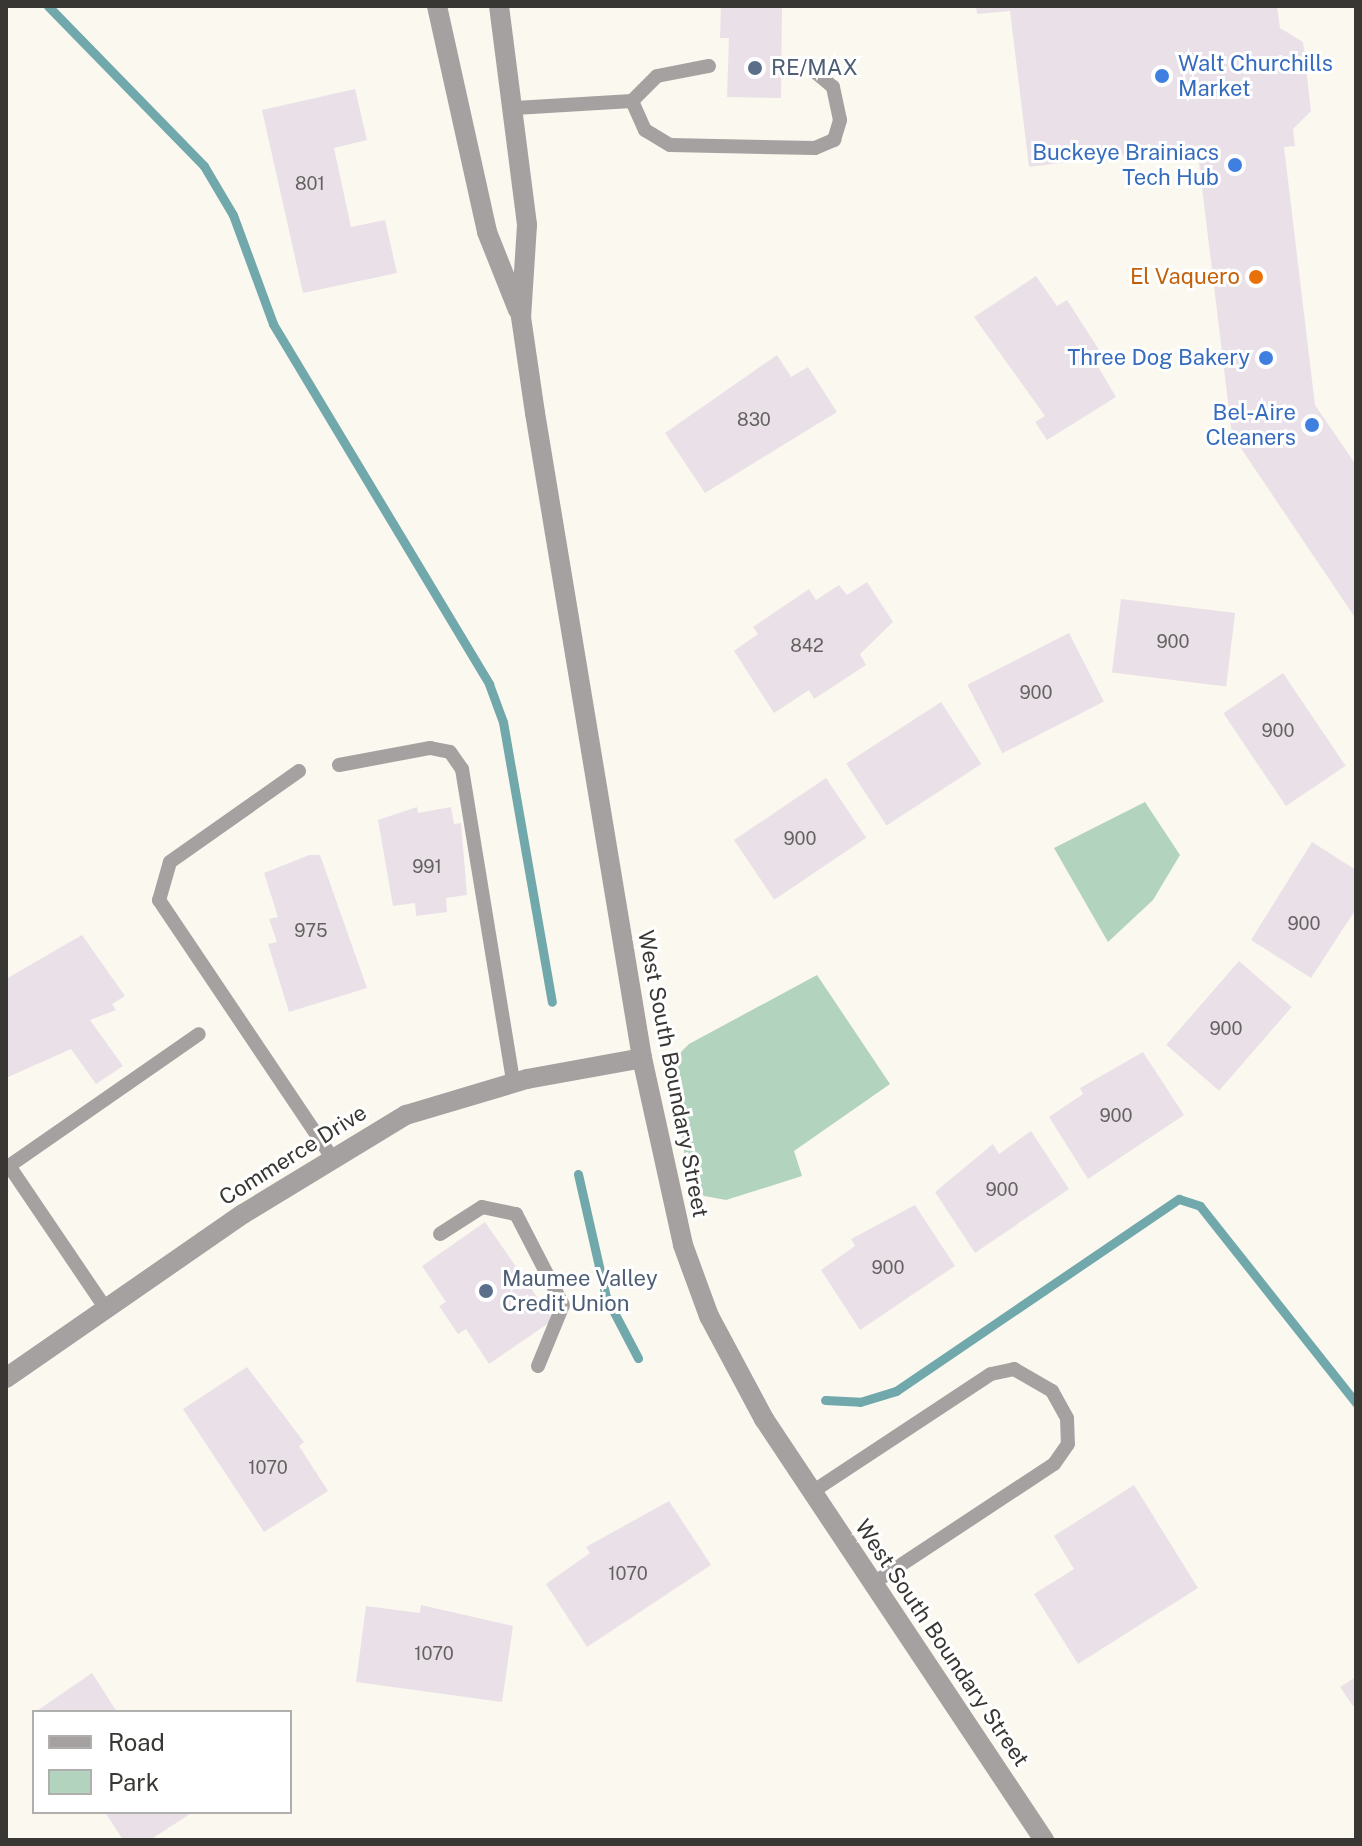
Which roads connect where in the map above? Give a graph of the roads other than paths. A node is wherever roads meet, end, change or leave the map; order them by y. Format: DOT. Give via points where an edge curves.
graph roads {
  1 [pos="437,6"];
  2 [pos="499,6"];
  3 [pos="709,66"];
  4 [pos="814,71"];
  5 [pos="632,101"];
  6 [pos="515,108"];
  7 [pos="521,317"];
  8 [pos="339,765"];
  9 [pos="299,771"];
  10 [pos="199,1034"];
  11 [pos="642,1058"];
  12 [pos="513,1082"];
  13 [pos="332,1157"];
  14 [pos="440,1234"];
  15 [pos="106,1309"];
  16 [pos="538,1366"];
  17 [pos="6,1378"];
  18 [pos="812,1492"];
  19 [pos="872,1584"];
  20 [pos="1044,1840"];
  1 -- 7 [label="street, West South Boundary Street" via="487,232"];
  2 -- 6 [label="street, West South Boundary Street"];
  3 -- 5 [label="lane" via="657,76"];
  4 -- 5 [label="lane" via="833,87 840,120 834,140 815,148 670,145 645,130"];
  5 -- 6 [label="lane"];
  6 -- 7 [label="street, West South Boundary Street" via="527,225"];
  7 -- 11 [label="street, West South Boundary Street"];
  8 -- 12 [label="lane" via="430,748 450,752 462,769"];
  9 -- 13 [label="lane" via="170,862 159,900"];
  10 -- 15 [label="lane" via="9,1166"];
  11 -- 12 [label="street, Commerce Drive"];
  11 -- 18 [label="street, West South Boundary Street" via="683,1245 709,1316"];
  12 -- 13 [label="street, Commerce Drive" via="406,1115"];
  13 -- 15 [label="street, Commerce Drive"];
  14 -- 16 [label="lane" via="482,1207 516,1214 563,1305"];
  15 -- 17 [label="street, Commerce Drive"];
  18 -- 19 [label="street, West South Boundary Street"];
  18 -- 19 [label="lane" via="991,1374 1014,1369 1052,1391 1067,1418 1068,1444 1054,1464"];
  19 -- 20 [label="street, West South Boundary Street"];
}
